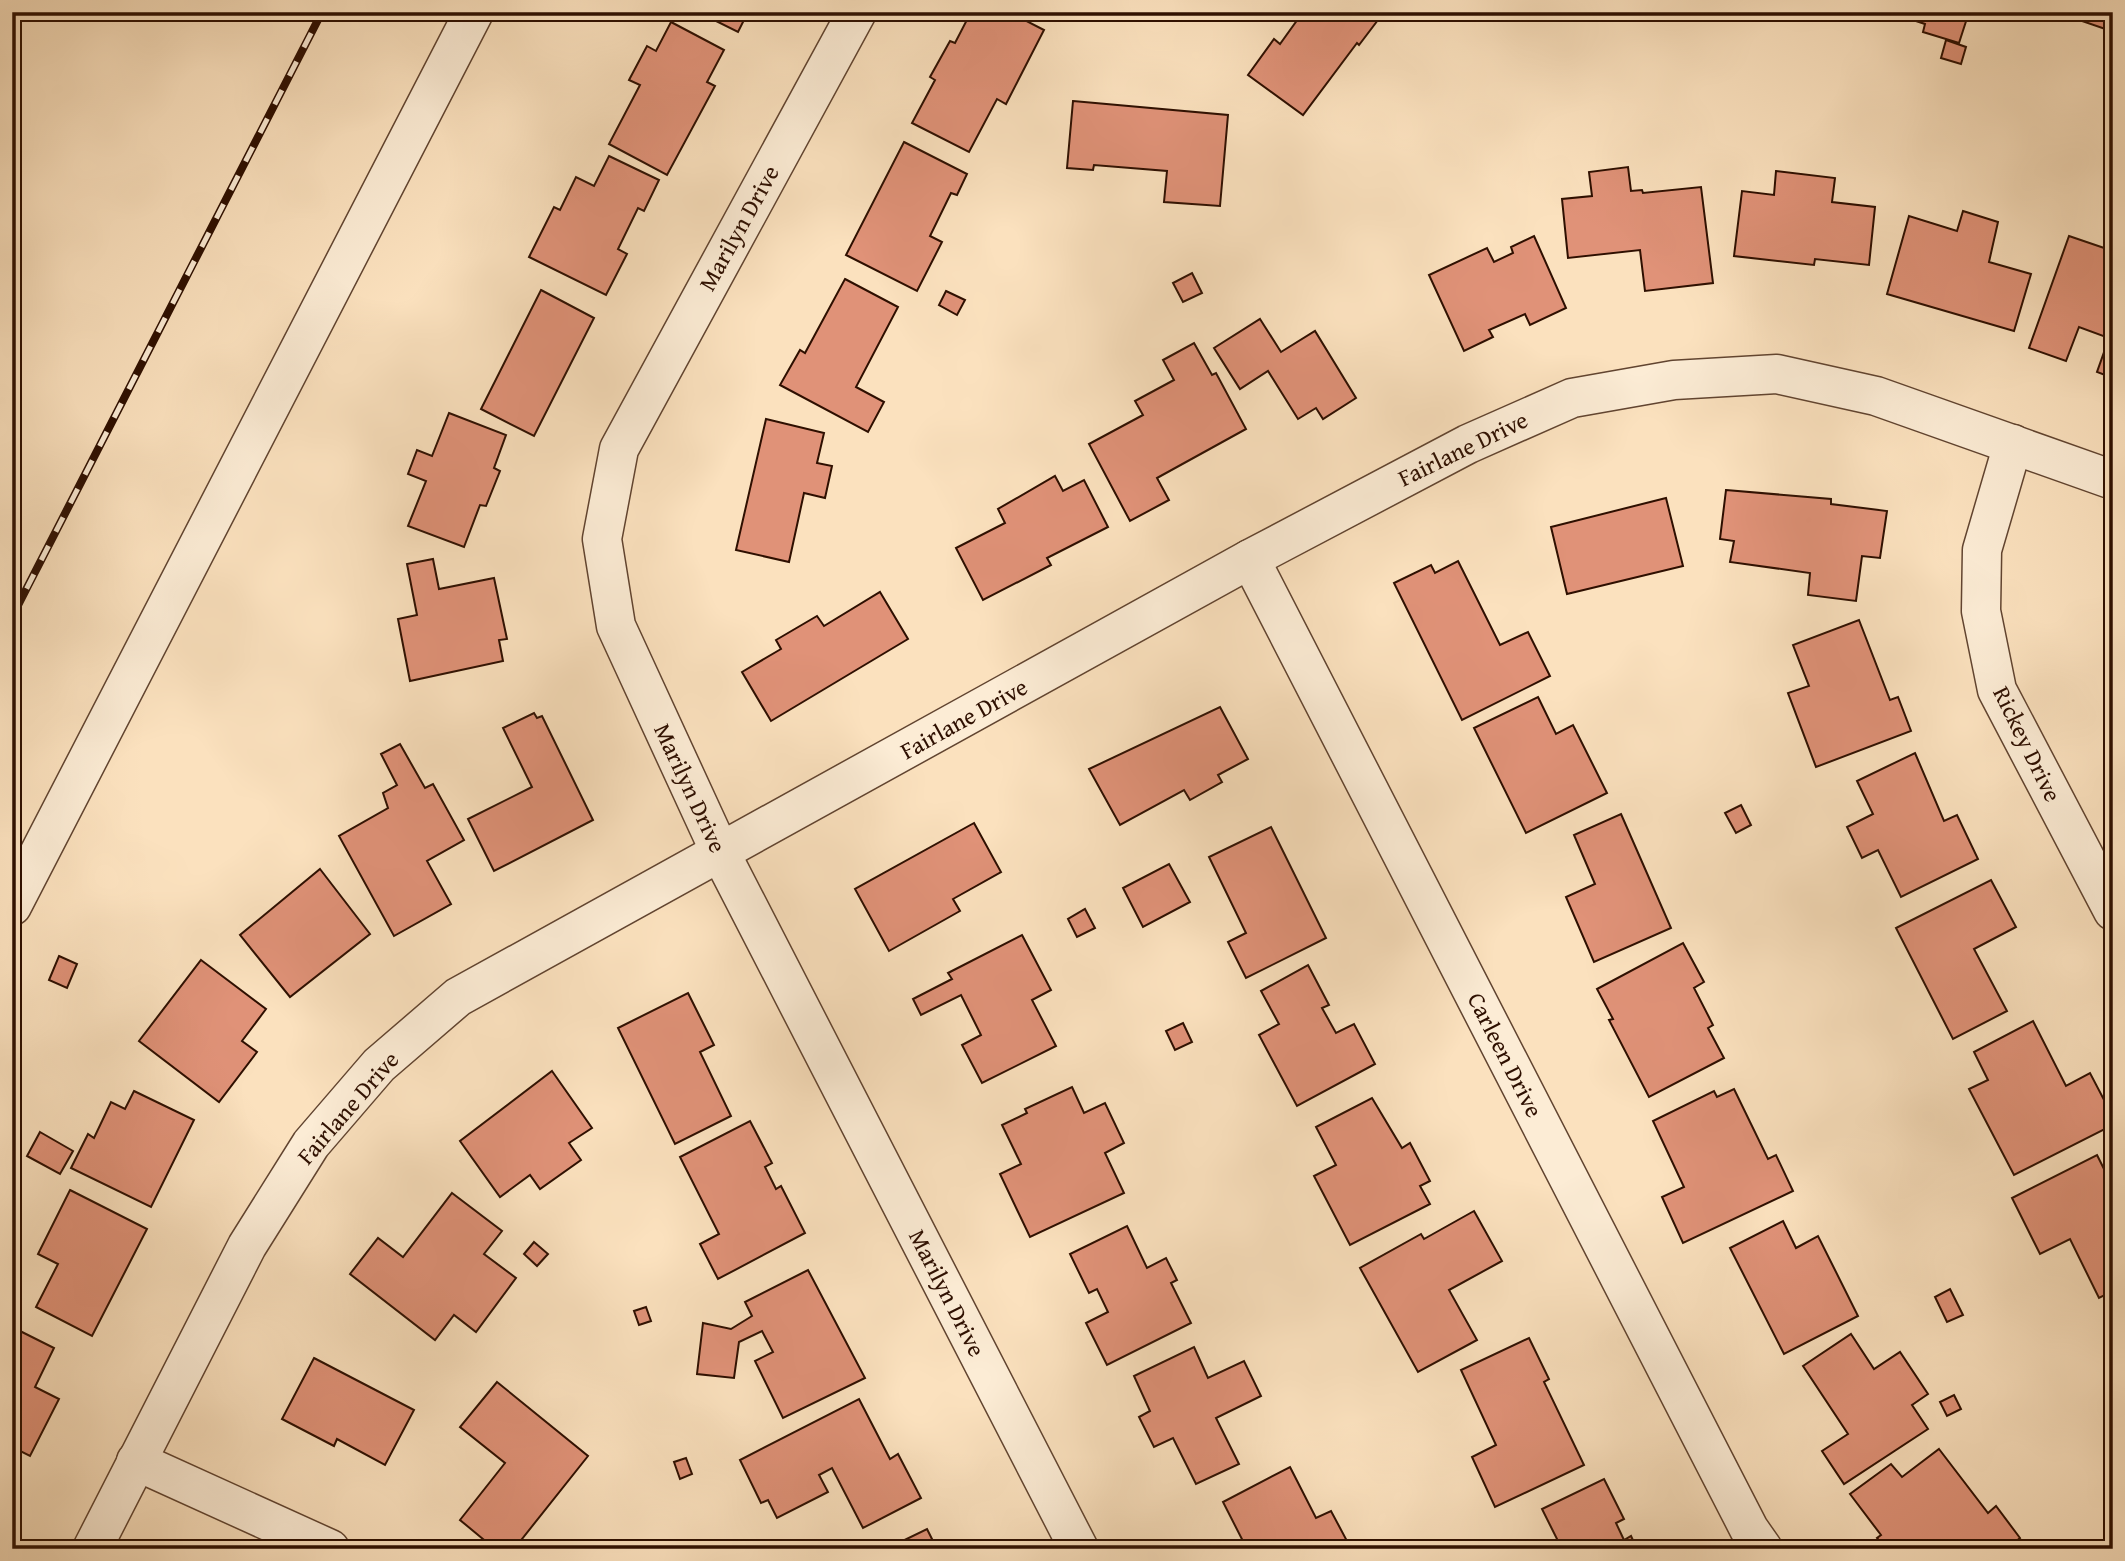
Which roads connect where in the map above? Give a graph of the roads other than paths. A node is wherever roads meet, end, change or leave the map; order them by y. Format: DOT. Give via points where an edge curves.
graph roads {
  1 [pos="474,12"];
  2 [pos="857,12"];
  3 [pos="2013,444"];
  4 [pos="2113,480"];
  5 [pos="1250,559"];
  6 [pos="721,854"];
  7 [pos="12,906"];
  8 [pos="2113,911"];
  9 [pos="136,1461"];
  10 [pos="92,1549"];
  11 [pos="330,1549"];
  12 [pos="1079,1549"];
  13 [pos="1763,1549"];
  1 -- 7 [label="street"];
  2 -- 6 [label="street, Marilyn Drive" via="619,449 602,539 616,626"];
  3 -- 4 [label="street, Fairlane Drive"];
  3 -- 5 [label="street, Fairlane Drive" via="1876,396 1777,374 1674,380 1572,398 1468,444"];
  3 -- 8 [label="street, Rickey Drive" via="1982,550 1981,611 1997,690"];
  5 -- 6 [label="street, Fairlane Drive"];
  5 -- 13 [label="street, Carleen Drive"];
  6 -- 9 [label="street, Fairlane Drive" via="458,997 379,1065 311,1144 247,1246"];
  6 -- 12 [label="street, Marilyn Drive"];
  9 -- 10 [label="street, Fairlane Drive"];
  9 -- 11 [label="street"];
}
